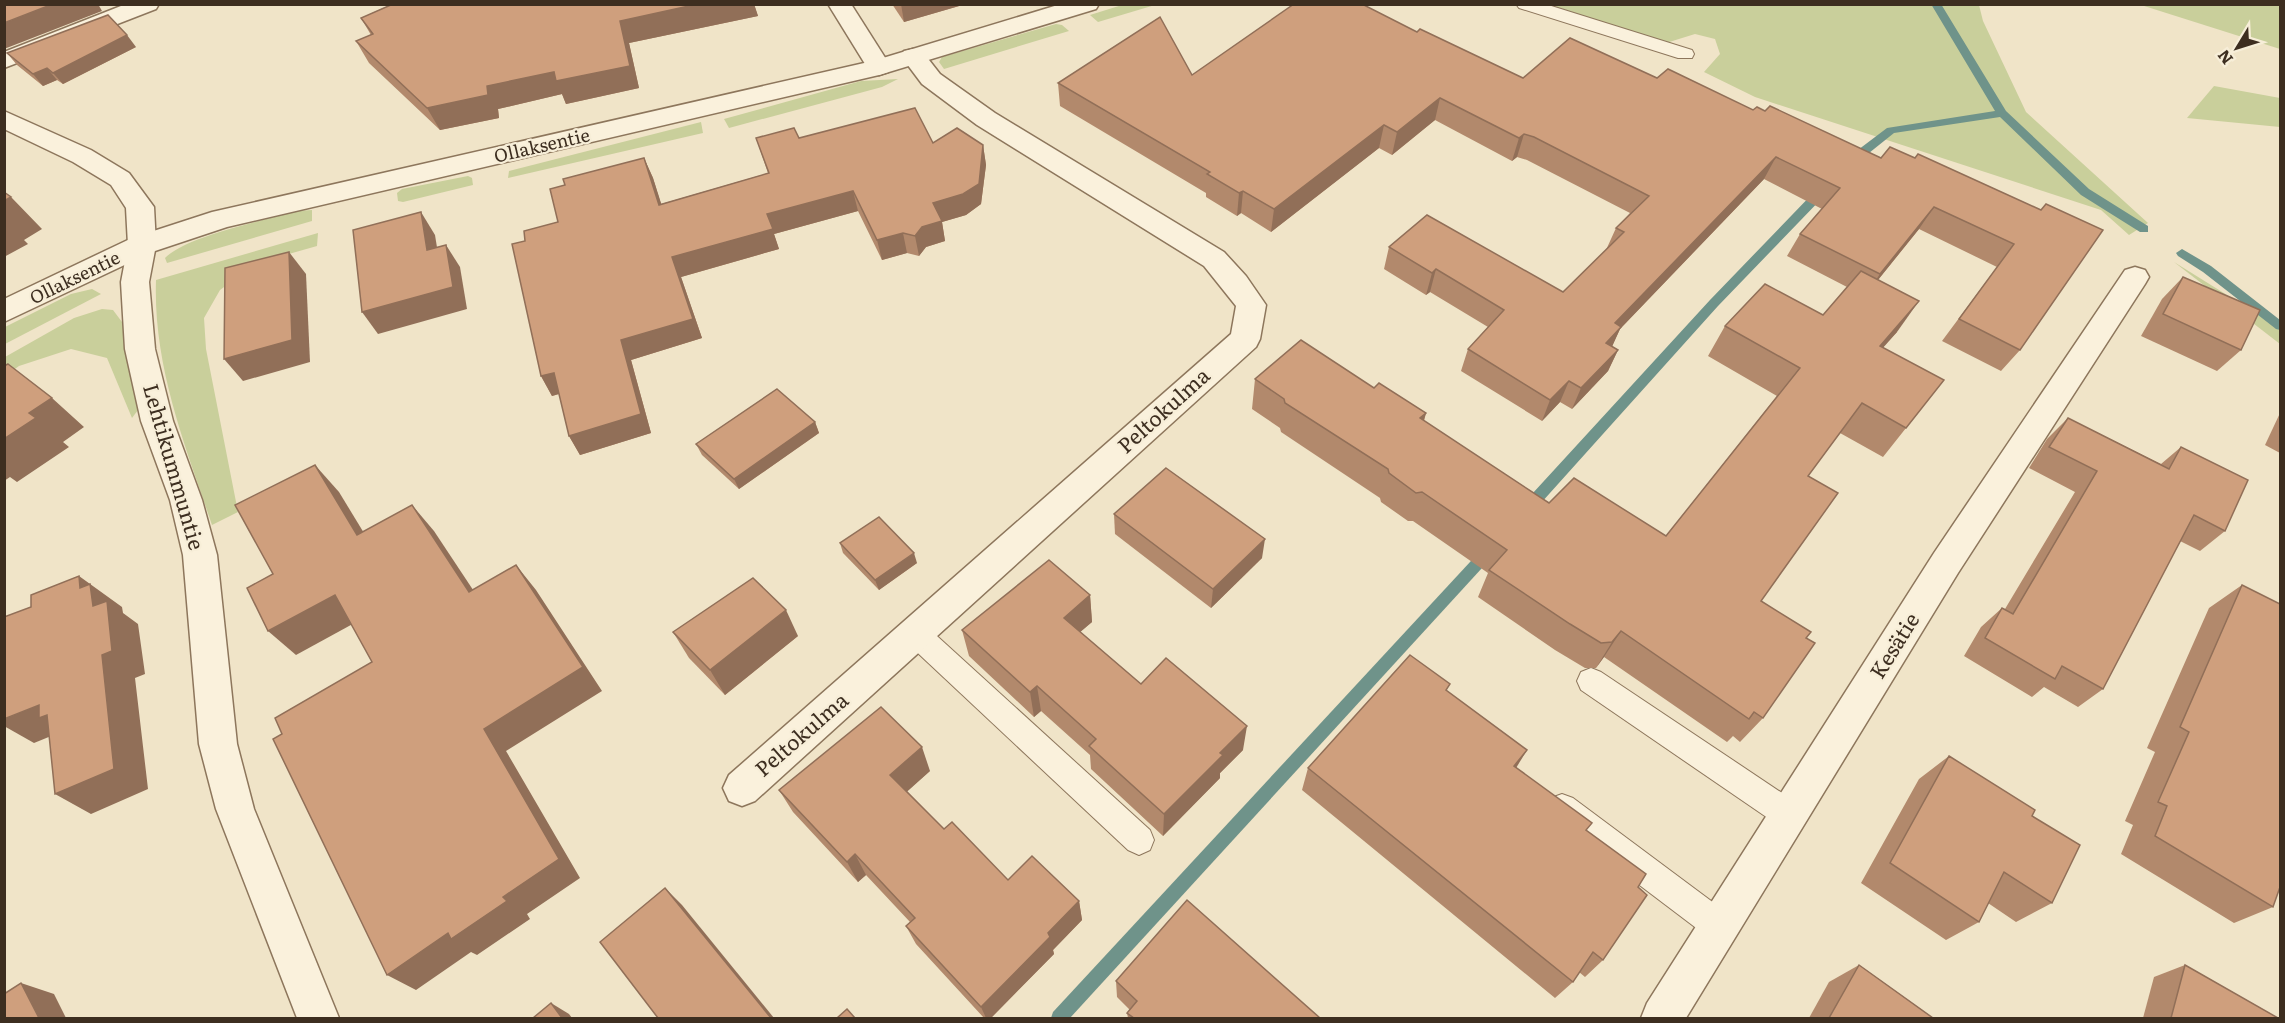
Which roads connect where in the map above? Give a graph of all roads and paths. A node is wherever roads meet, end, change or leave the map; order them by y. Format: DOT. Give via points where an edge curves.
graph roads {
  1 [pos="148,4"];
  2 [pos="839,4"];
  3 [pos="1088,4"];
  4 [pos="1525,4"];
  5 [pos="1685,54"];
  6 [pos="913,56"];
  7 [pos="4,61"];
  8 [pos="879,67"];
  9 [pos="4,119"];
  10 [pos="142,245"];
  11 [pos="2135,277"];
  12 [pos="4,312"];
  13 [pos="916,634"];
  14 [pos="1591,681"];
  15 [pos="742,788"];
  16 [pos="1535,788"];
  17 [pos="1789,815"];
  18 [pos="1139,840"];
  19 [pos="1719,926"];
  20 [pos="318,1018"];
  21 [pos="1662,1018"];
  1 -- 7 [label="street"];
  2 -- 8 [label="street"];
  3 -- 6 [label="street, Ollaksentie"];
  4 -- 5 [label="lane"];
  6 -- 8 [label="street, Ollaksentie"];
  6 -- 13 [label="street, Peltokulma" via="931,79 986,119 1214,259 1251,305 1245,339"];
  8 -- 10 [label="street, Ollaksentie" via="222,219"];
  9 -- 10 [label="street, Lehtikummuntie" via="120,179 140,207"];
  10 -- 12 [label="street, Ollaksentie"];
  10 -- 20 [label="street, Lehtikummuntie" via="135,282 140,349 157,421 186,500 200,555 218,744 235,809"];
  11 -- 17 [label="street, Kesätie" via="1946,563"];
  13 -- 15 [label="street, Peltokulma"];
  13 -- 18 [label="lane"];
  14 -- 17 [label="lane"];
  16 -- 19 [label="lane"];
  17 -- 19 [label="street, Kesätie"];
  19 -- 21 [label="street, Kesätie"];
}
